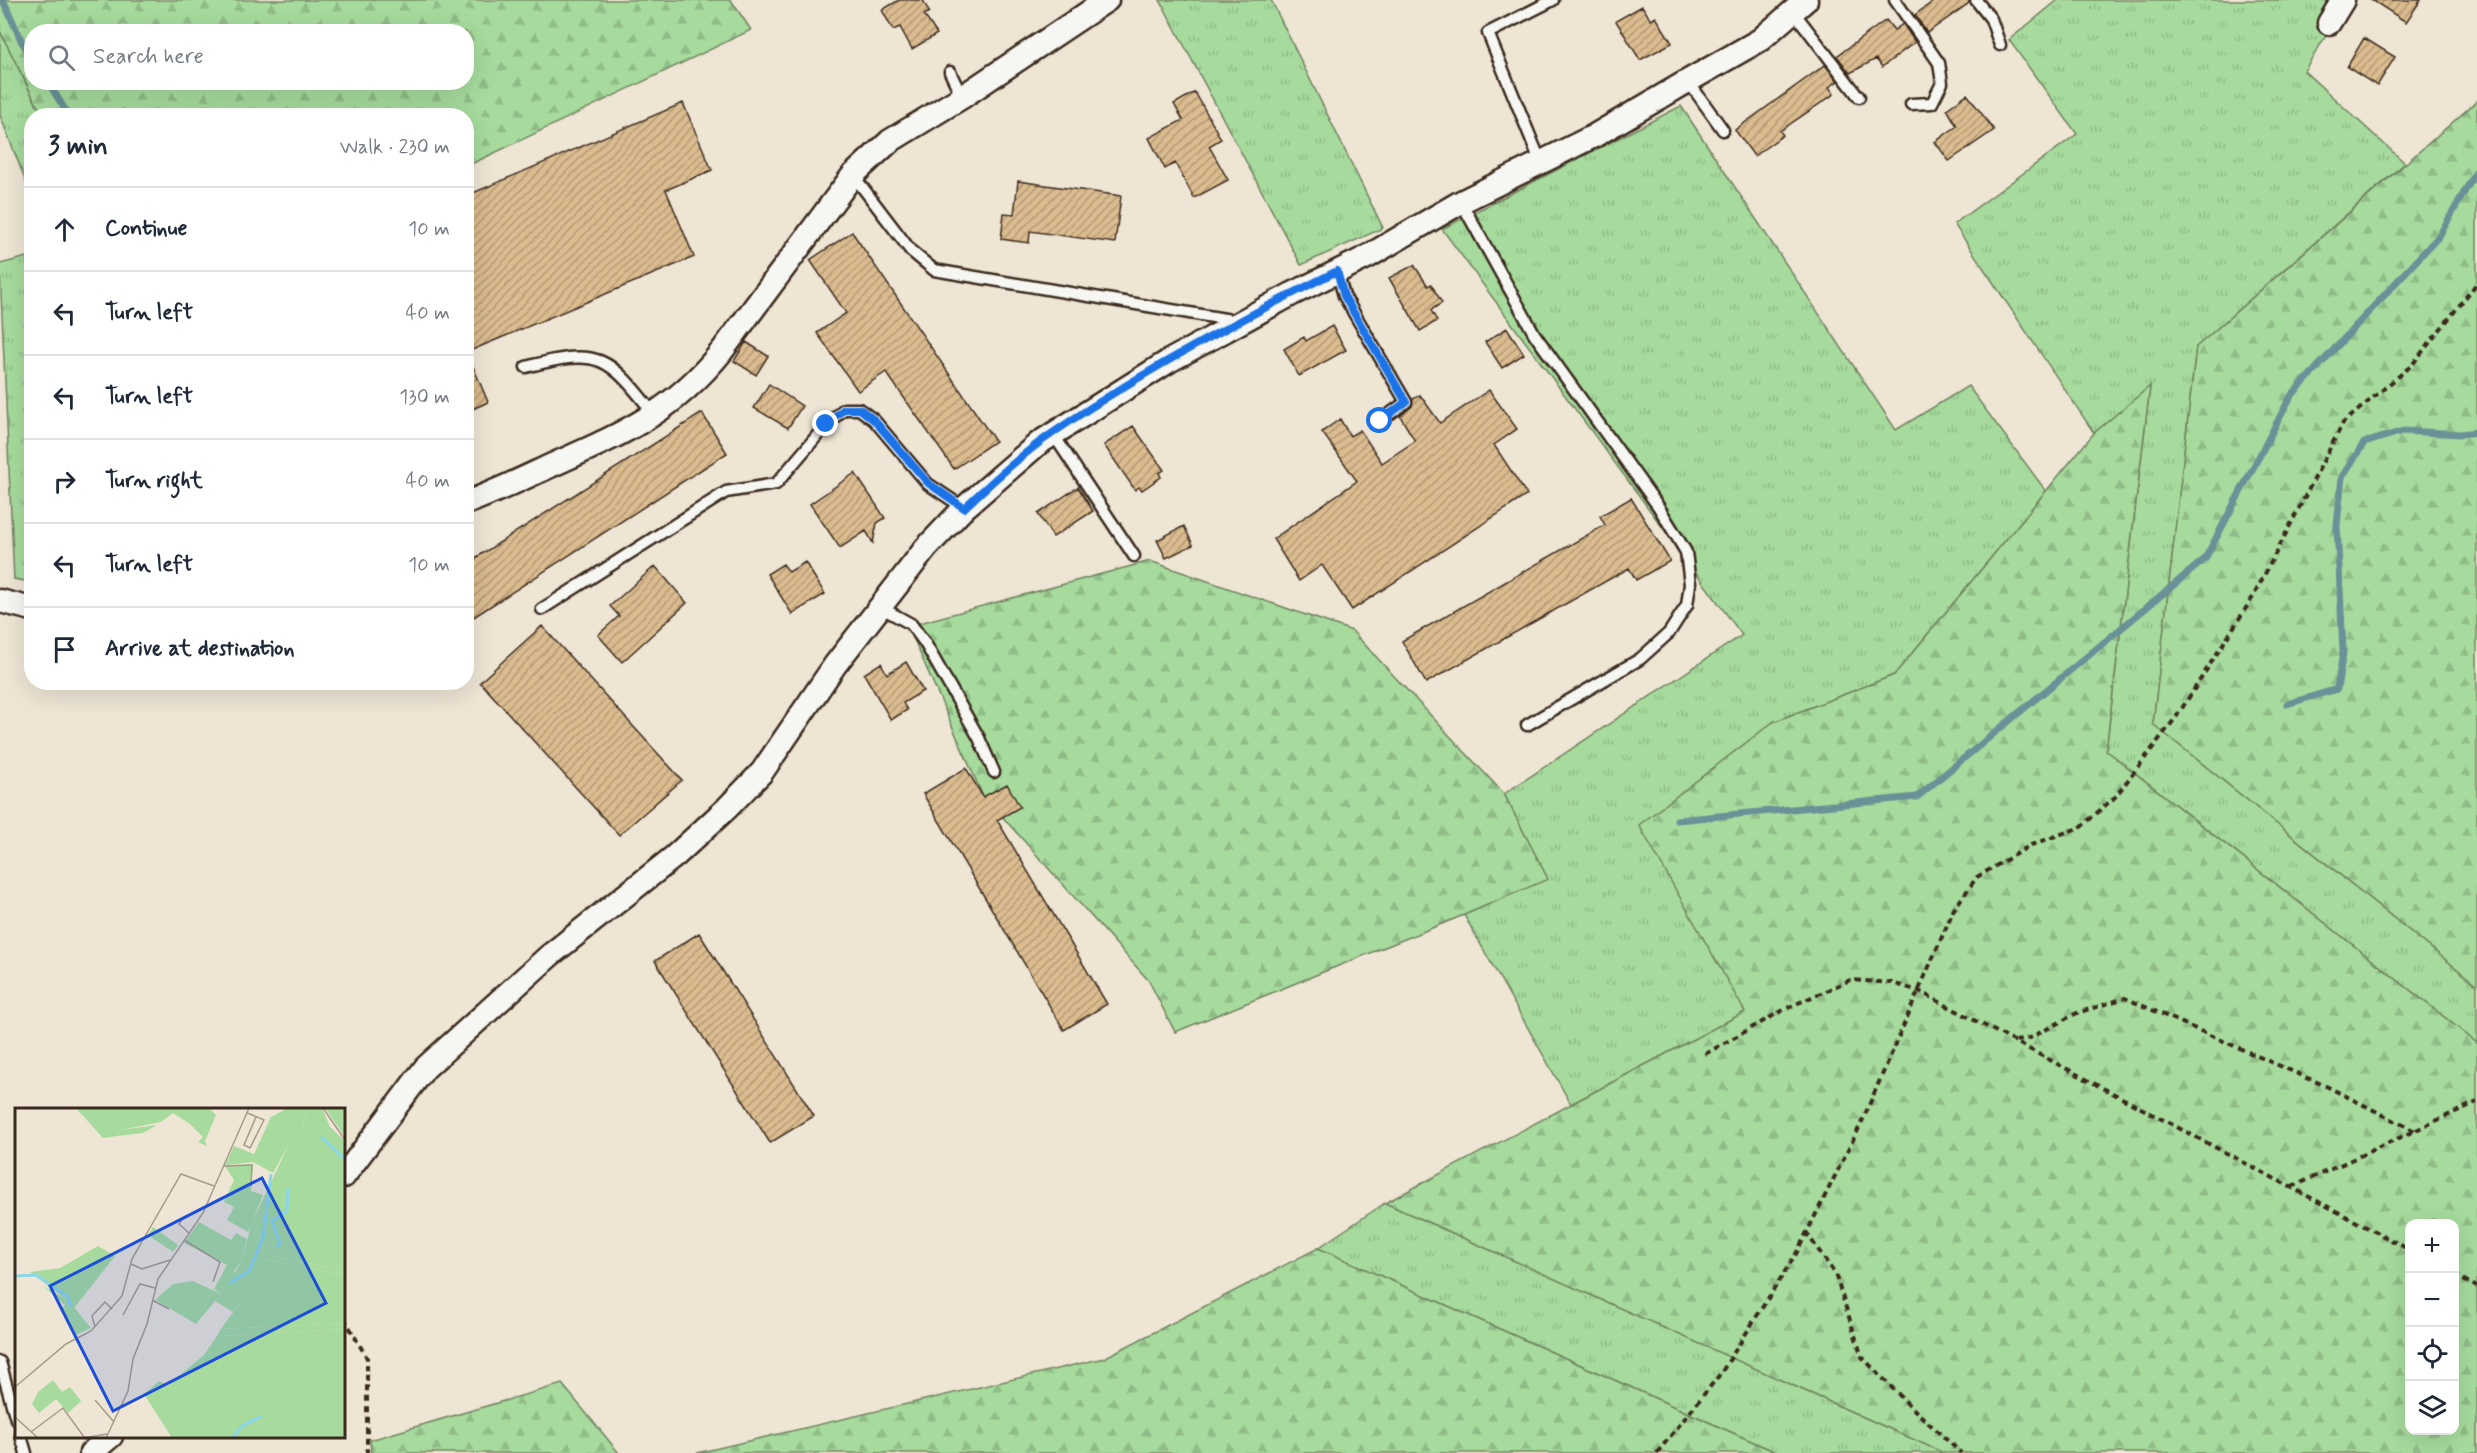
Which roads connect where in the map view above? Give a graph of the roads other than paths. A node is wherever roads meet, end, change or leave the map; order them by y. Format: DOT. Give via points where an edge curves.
graph roads {
  1 [pos="1107,0"];
  2 [pos="1553,0"];
  3 [pos="1896,0"];
  4 [pos="1976,0"];
  5 [pos="2343,0"];
  6 [pos="1799,5"];
  7 [pos="2329,22"];
  8 [pos="2000,45"];
  9 [pos="950,72"];
  10 [pos="1688,81"];
  11 [pos="962,97"];
  12 [pos="1859,97"];
  13 [pos="1911,104"];
  14 [pos="1723,130"];
  15 [pos="1541,163"];
  16 [pos="854,176"];
  17 [pos="1461,202"];
  18 [pos="1337,271"];
  19 [pos="1241,321"];
  20 [pos="526,367"];
  21 [pos="654,414"];
  22 [pos="1380,421"];
  23 [pos="1053,434"];
  24 [pos="474,495"];
  25 [pos="964,508"];
  26 [pos="1134,556"];
  27 [pos="0,601"];
  28 [pos="24,607"];
  29 [pos="882,608"];
  30 [pos="542,609"];
  31 [pos="1527,725"];
  32 [pos="994,772"];
  33 [pos="345,1175"];
  34 [pos="0,1362"];
  35 [pos="15,1415"];
  36 [pos="21,1438"];
  37 [pos="110,1438"];
  38 [pos="26,1453"];
  39 [pos="91,1453"];
  1 -- 11 [label="street"];
  2 -- 15 [label="lane" via="1488,33"];
  3 -- 13 [label="lane" via="1939,63 1942,83 1932,103"];
  4 -- 8 [label="lane" via="1991,19"];
  5 -- 7 [label="street"];
  6 -- 10 [label="street" via="1760,40"];
  6 -- 12 [label="lane"];
  9 -- 11 [label="lane"];
  10 -- 14 [label="lane"];
  10 -- 15 [label="street"];
  11 -- 16 [label="street" via="890,141"];
  15 -- 17 [label="street"];
  16 -- 19 [label="lane" via="911,251 934,270"];
  16 -- 21 [label="street" via="704,374"];
  17 -- 18 [label="street"];
  17 -- 31 [label="lane" via="1535,335 1658,506 1686,552 1690,584 1687,605 1669,633 1640,659"];
  18 -- 19 [label="street"];
  18 -- 22 [label="lane" via="1344,296 1406,402"];
  19 -- 23 [label="street"];
  20 -- 21 [label="lane" via="564,357 594,358 617,369"];
  21 -- 24 [label="street" via="624,433"];
  23 -- 25 [label="street"];
  23 -- 26 [label="lane"];
  25 -- 29 [label="street" via="926,548"];
  25 -- 30 [label="lane" via="928,483 874,420 860,409 844,409 826,424 776,484 726,492"];
  27 -- 28 [label="street"];
  29 -- 32 [label="lane" via="911,624 925,642"];
  29 -- 33 [label="street" via="835,665 762,772 675,856 549,956 425,1068"];
  34 -- 35 [label="lane"];
  36 -- 38 [label="lane"];
  37 -- 39 [label="street"];
}
